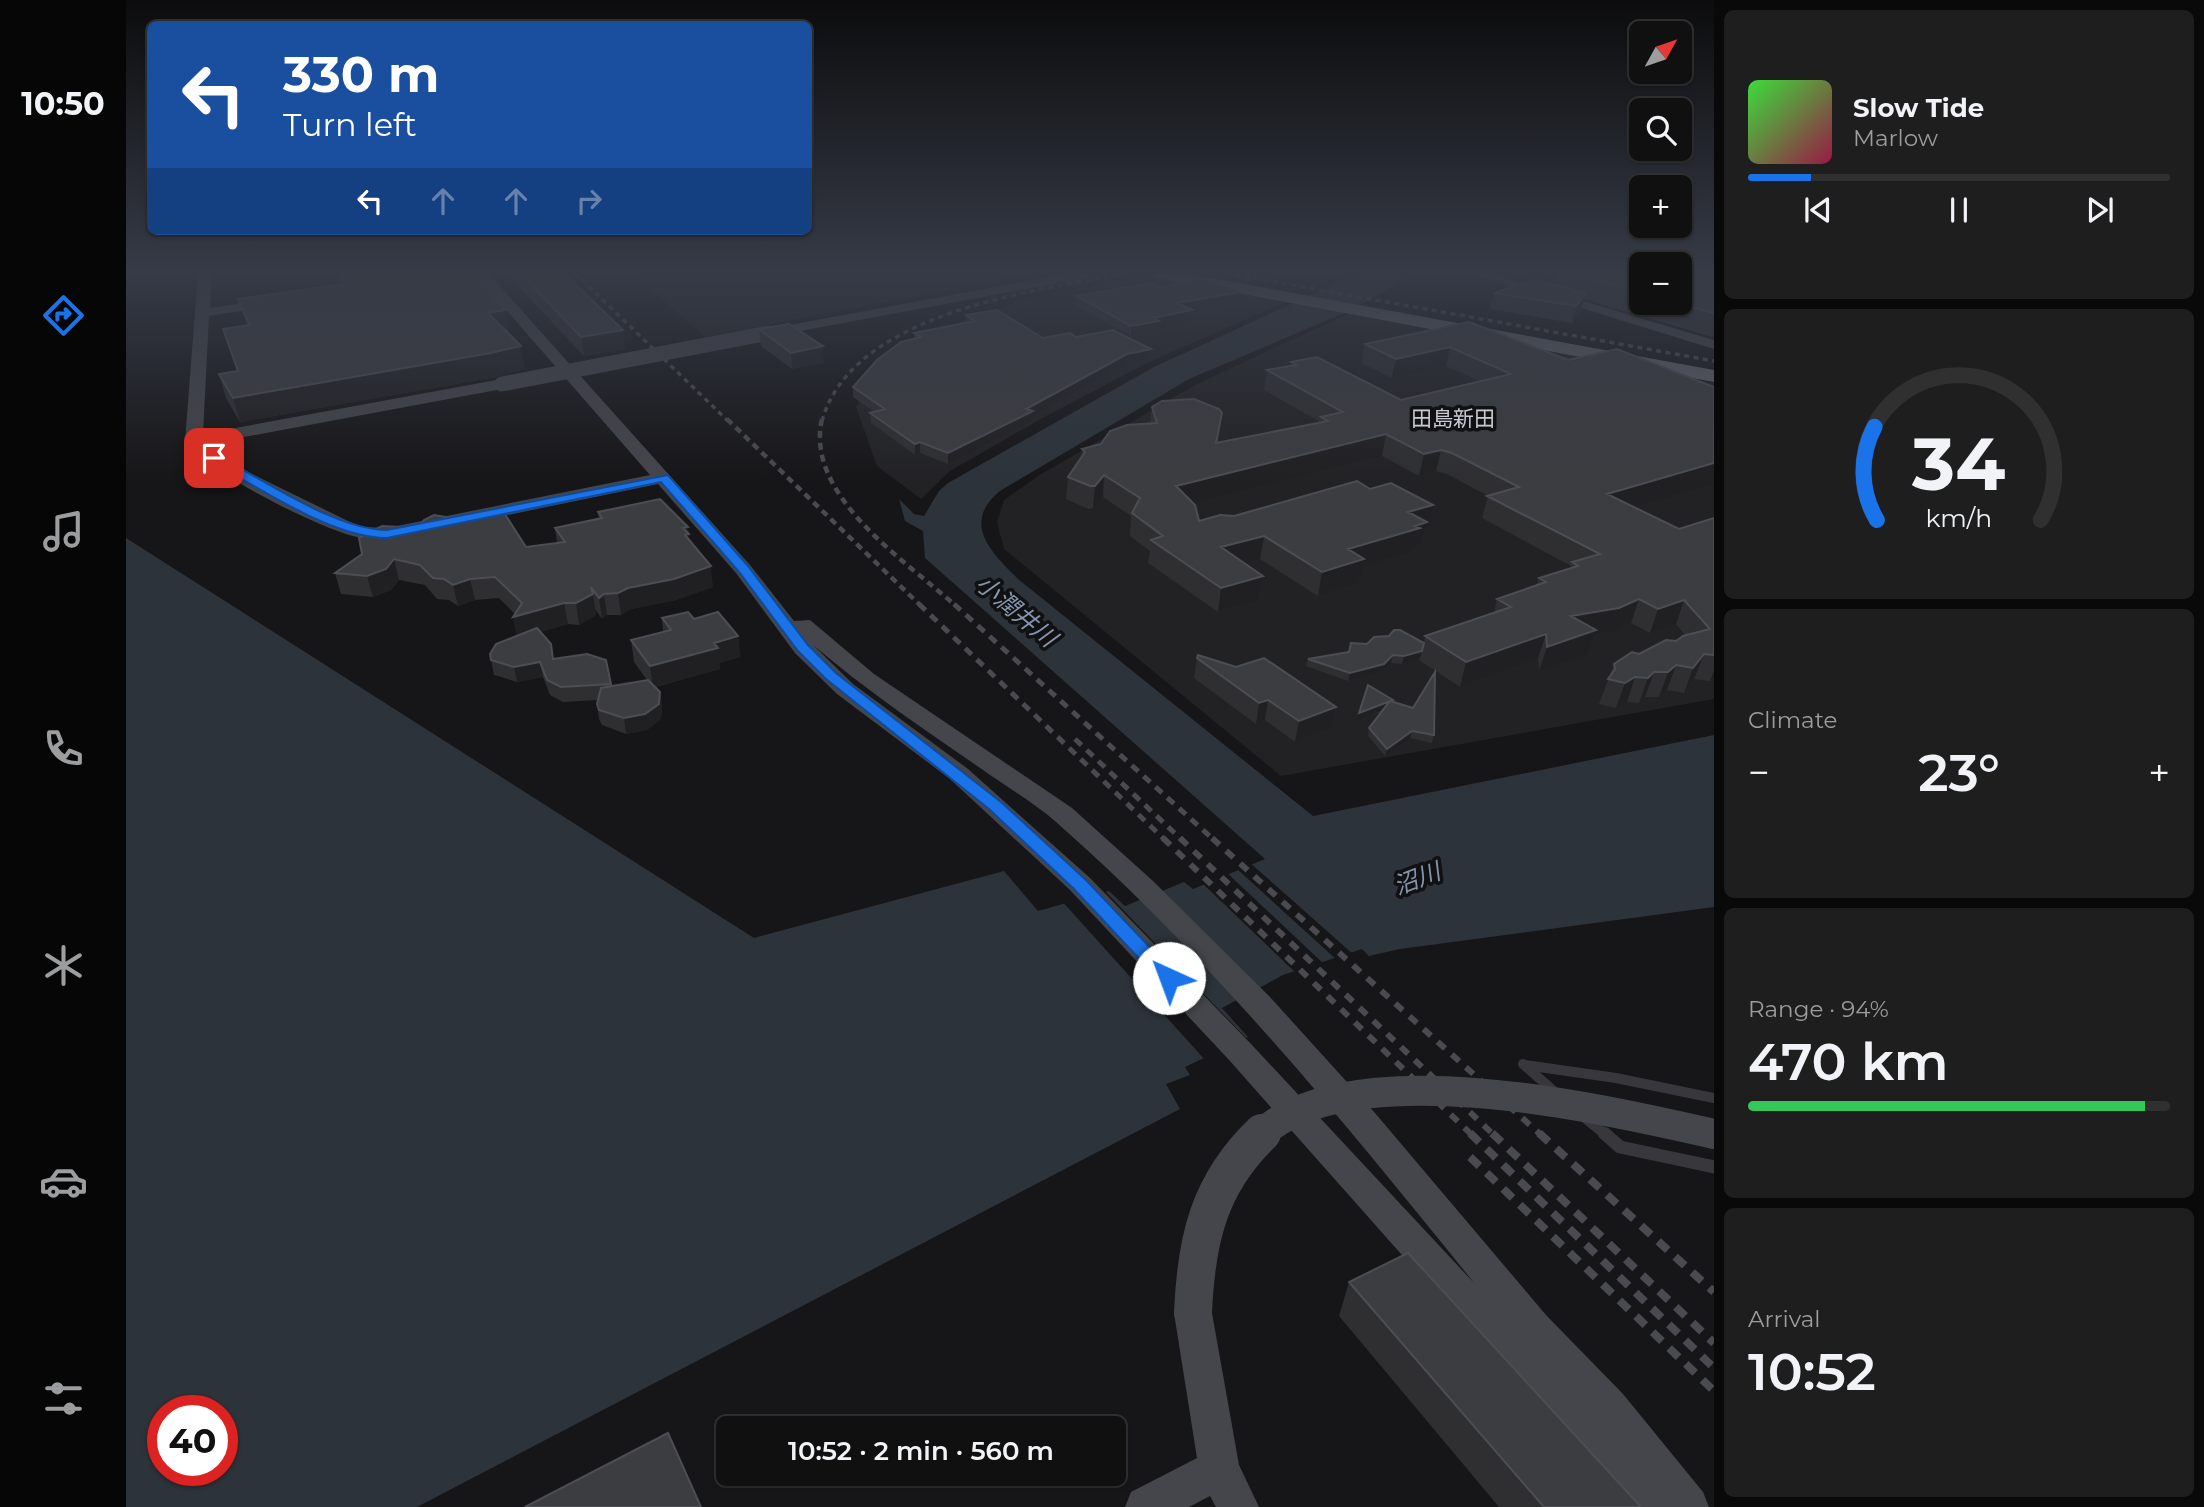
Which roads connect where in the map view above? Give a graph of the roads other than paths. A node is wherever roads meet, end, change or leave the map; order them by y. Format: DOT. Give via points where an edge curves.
graph roads {
  1 [pos="201,343"];
  2 [pos="543,343"];
  3 [pos="714,343"];
  4 [pos="1537,343"];
  5 [pos="1578,343"];
  6 [pos="1714,368"];
  7 [pos="1714,376"];
  8 [pos="196,409"];
  9 [pos="300,421"];
  10 [pos="194,441"];
  11 [pos="222,463"];
  12 [pos="663,478"];
  13 [pos="743,569"];
  14 [pos="1714,1098"];
  15 [pos="1714,1134"];
  16 [pos="1714,1167"];
  17 [pos="1219,1469"];
  18 [pos="1146,1507"];
  19 [pos="1238,1507"];
  20 [pos="1671,1507"];
  21 [pos="1688,1507"];
  1 -- 8 [label="street"];
  2 -- 12 [label="street"];
  3 -- 9 [label="street, bridge"];
  4 -- 7 [label="highway"];
  5 -- 6 [label="highway"];
  8 -- 9 [label="street" via="214,424 230,427"];
  8 -- 10 [label="street"];
  9 -- 10 [label="street"];
  9 -- 11 [label="street" via="235,446"];
  10 -- 11 [label="street"];
  11 -- 12 [label="street" via="339,525 368,534 387,534"];
  12 -- 13 [label="street"];
  13 -- 20 [label="street" via="803,648 845,689 959,774 1080,884 1540,1382"];
  13 -- 21 [label="street" via="866,679 1063,814 1143,887 1259,1005 1363,1122 1533,1327 1609,1406"];
  14 -- 16 [label="lane" via="1523,1064 1619,1147"];
  15 -- 17 [label="street, bridge" via="1627,1114 1431,1089 1353,1092 1321,1099 1263,1131 1245,1146 1221,1184 1197,1252 1193,1313"];
  17 -- 18 [label="street"];
  17 -- 19 [label="street"];
}
